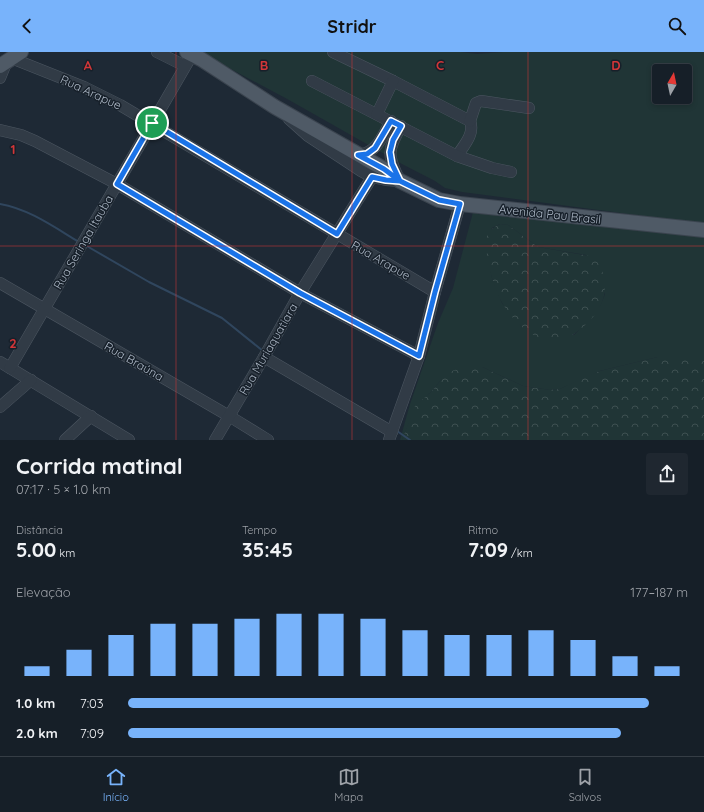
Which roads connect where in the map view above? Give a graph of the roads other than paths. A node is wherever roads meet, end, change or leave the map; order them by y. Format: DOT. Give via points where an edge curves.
graph roads {
  1 [pos="157,52"];
  2 [pos="333,52"];
  3 [pos="188,58"];
  4 [pos="10,60"];
  5 [pos="0,78"];
  6 [pos="312,81"];
  7 [pos="393,81"];
  8 [pos="275,107"];
  9 [pos="529,108"];
  10 [pos="377,114"];
  11 [pos="470,121"];
  12 [pos="152,123"];
  13 [pos="396,124"];
  14 [pos="0,130"];
  15 [pos="364,153"];
  16 [pos="457,156"];
  17 [pos="392,164"];
  18 [pos="511,172"];
  19 [pos="372,177"];
  20 [pos="400,181"];
  21 [pos="117,184"];
  22 [pos="460,204"];
  23 [pos="704,230"];
  24 [pos="337,234"];
  25 [pos="0,283"];
  26 [pos="435,292"];
  27 [pos="300,293"];
  28 [pos="44,309"];
  29 [pos="266,354"];
  30 [pos="419,356"];
  31 [pos="0,362"];
  32 [pos="10,368"];
  33 [pos="31,380"];
  34 [pos="0,407"];
  35 [pos="91,416"];
  36 [pos="229,416"];
  37 [pos="392,432"];
  38 [pos="65,440"];
  39 [pos="129,440"];
  40 [pos="215,440"];
  41 [pos="268,440"];
  1 -- 3 [label="street"];
  2 -- 7 [label="street"];
  3 -- 8 [label="main road, Avenida Pau Brasil" via="201,59"];
  3 -- 12 [label="street, Rua Seringa Itauba"];
  4 -- 5 [label="street"];
  4 -- 12 [label="street, Rua Arapue" via="84,86"];
  6 -- 10 [label="street"];
  7 -- 10 [label="street"];
  7 -- 11 [label="street"];
  8 -- 15 [label="main road, Avenida Pau Brasil"];
  8 -- 19 [label="street, Avenida Pau Brasil" via="325,149"];
  9 -- 11 [label="street" via="480,101 476,103"];
  10 -- 13 [label="street"];
  11 -- 16 [label="street" via="471,134"];
  12 -- 21 [label="street, Rua Seringa Itauba"];
  12 -- 24 [label="street, Rua Arapue"];
  13 -- 15 [label="street" via="375,148"];
  13 -- 16 [label="street"];
  13 -- 17 [label="street" via="390,152"];
  14 -- 21 [label="street" via="35,141"];
  15 -- 17 [label="street" via="384,157"];
  15 -- 20 [label="main road, Avenida Pau Brasil"];
  16 -- 18 [label="street"];
  17 -- 20 [label="street"];
  19 -- 20 [label="street, Avenida Pau Brasil"];
  19 -- 24 [label="street, Rua Muriaquatiara"];
  20 -- 22 [label="main road, Avenida Pau Brasil" via="439,200"];
  21 -- 27 [label="street"];
  21 -- 28 [label="street, Rua Seringa Itauba"];
  22 -- 23 [label="main road, Avenida Pau Brasil"];
  22 -- 26 [label="street"];
  24 -- 26 [label="street, Rua Arapue"];
  24 -- 27 [label="street, Rua Muriaquatiara"];
  25 -- 28 [label="street, Rua Braúna"];
  26 -- 30 [label="street"];
  27 -- 29 [label="street, Rua Muriaquatiara"];
  27 -- 30 [label="street"];
  28 -- 32 [label="street, Rua Seringa Itauba"];
  28 -- 36 [label="street, Rua Braúna"];
  29 -- 36 [label="street, Rua Muriaquatiara"];
  29 -- 37 [label="street"];
  30 -- 37 [label="street"];
  31 -- 32 [label="street"];
  32 -- 33 [label="street"];
  33 -- 34 [label="street"];
  33 -- 35 [label="street"];
  35 -- 38 [label="street"];
  35 -- 39 [label="street"];
  36 -- 40 [label="street, Rua Muriaquatiara"];
  36 -- 41 [label="street, Rua Braúna"];
}
